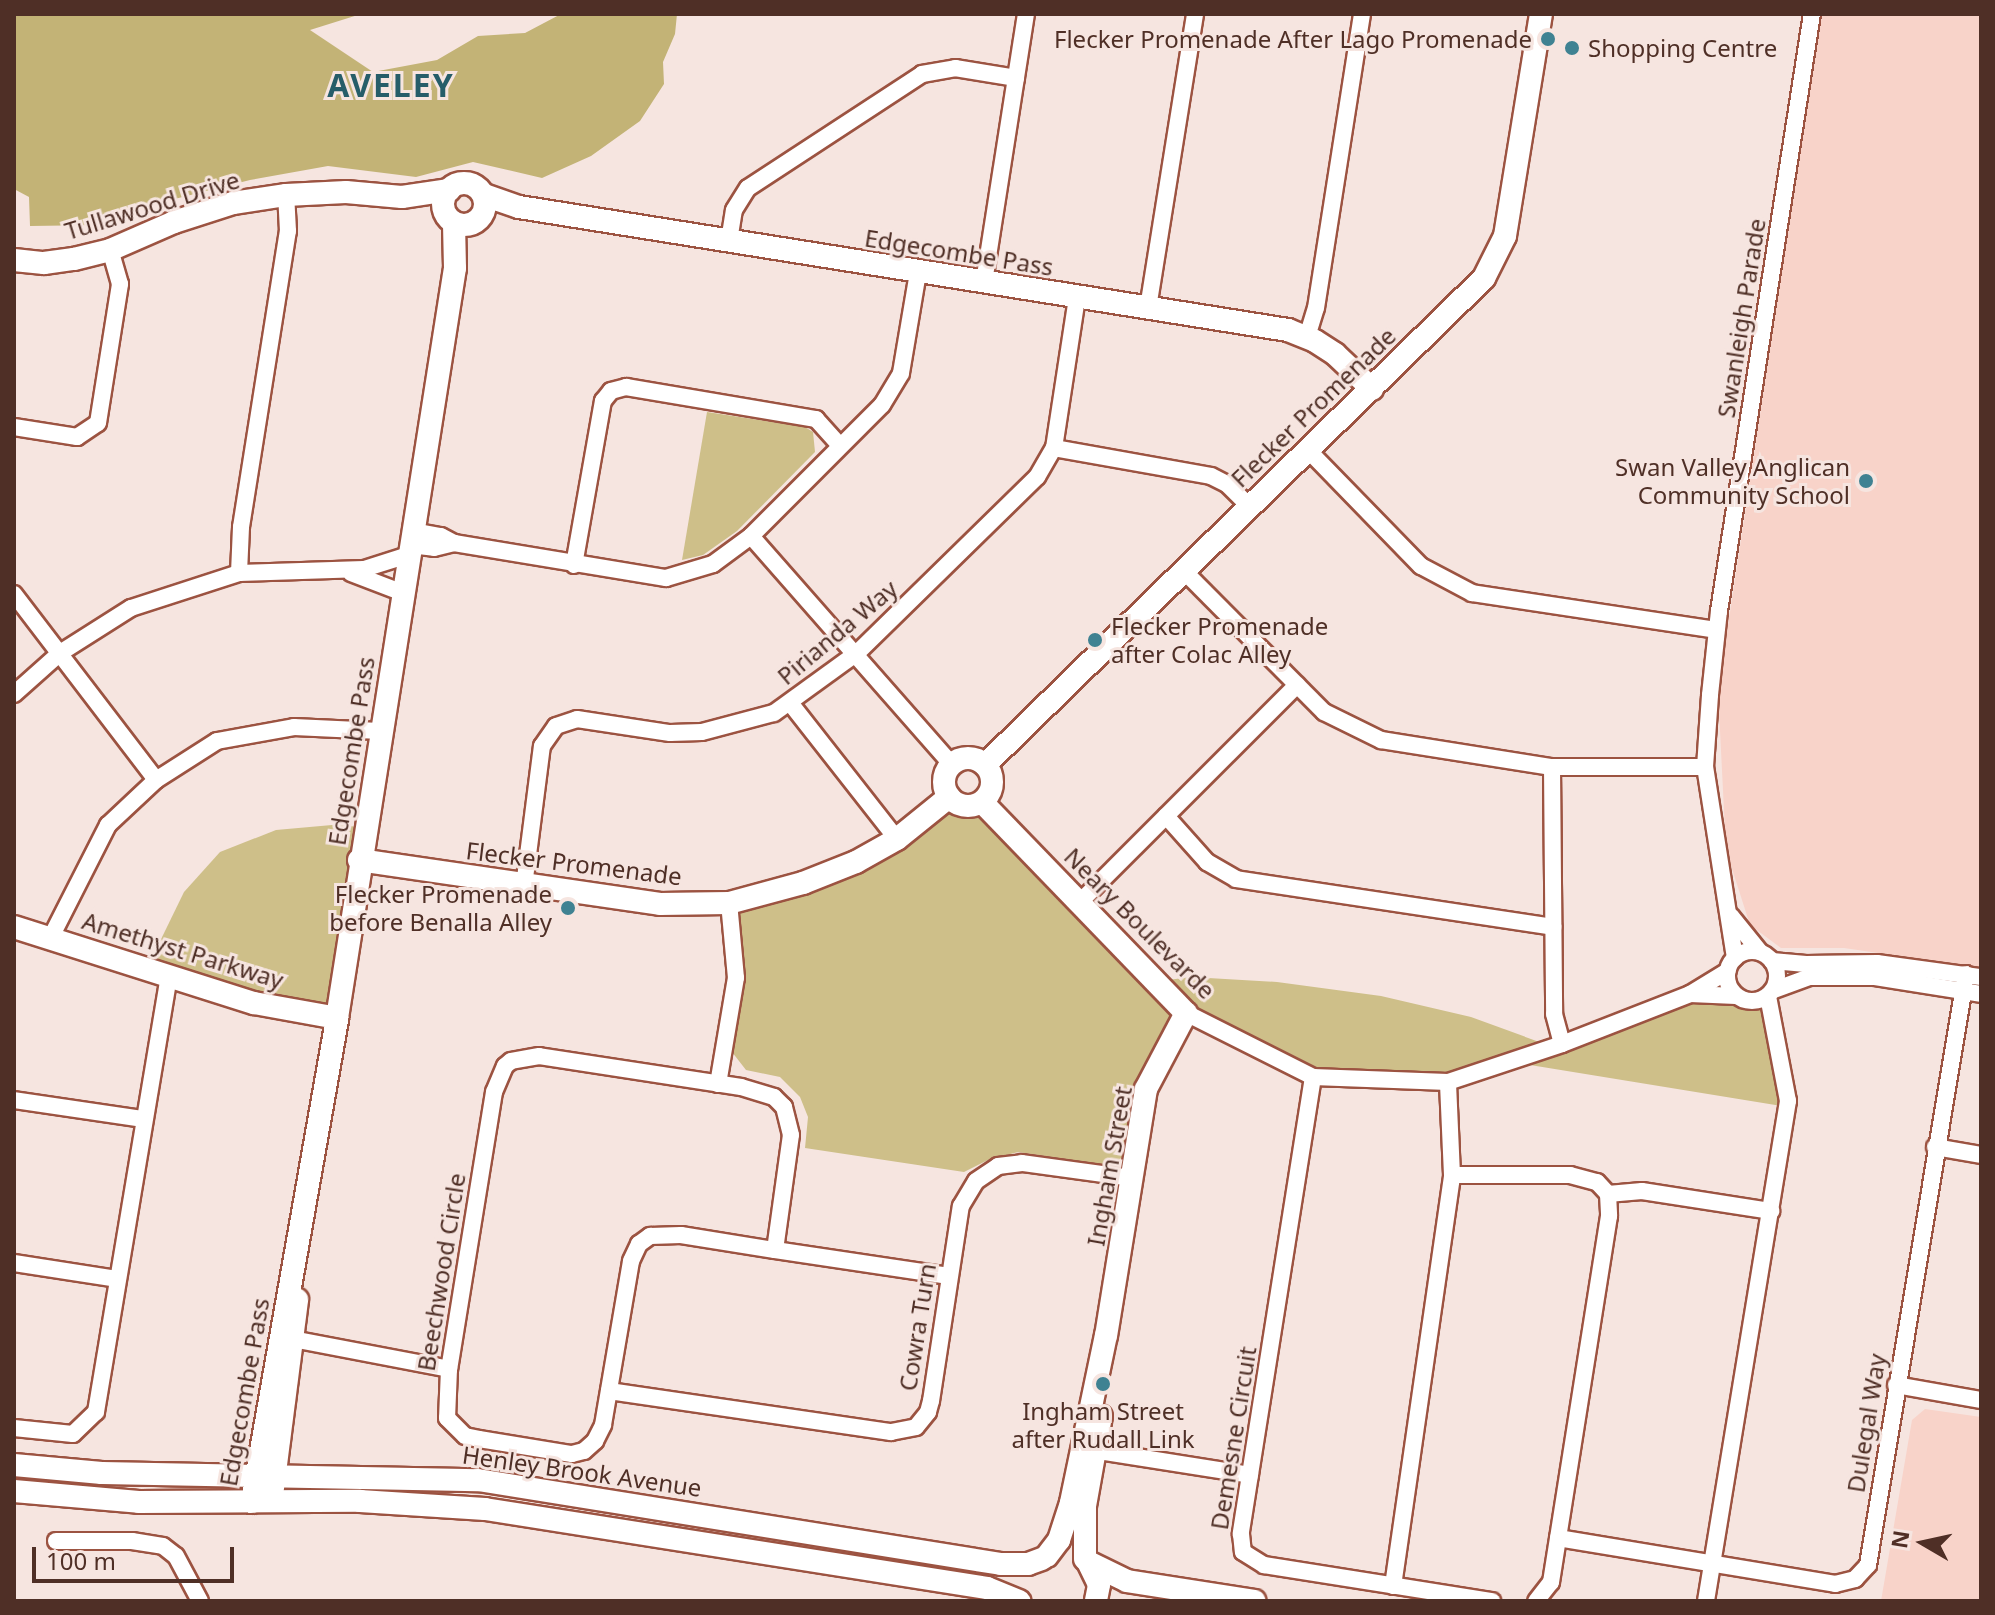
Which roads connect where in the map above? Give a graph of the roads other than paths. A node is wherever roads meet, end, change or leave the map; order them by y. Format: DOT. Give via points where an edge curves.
graph roads {
  1 [pos="1026,14"];
  2 [pos="1195,14"];
  3 [pos="1362,14"];
  4 [pos="1541,14"];
  5 [pos="1812,14"];
  6 [pos="1016,78"];
  7 [pos="286,195"];
  8 [pos="464,209"];
  9 [pos="729,241"];
  10 [pos="110,250"];
  11 [pos="14,260"];
  12 [pos="918,272"];
  13 [pos="984,282"];
  14 [pos="1077,297"];
  15 [pos="1148,308"];
  16 [pos="1307,337"];
  17 [pos="1372,389"];
  18 [pos="14,427"];
  19 [pos="840,446"];
  20 [pos="1054,448"];
  21 [pos="1308,450"];
  22 [pos="1248,505"];
  23 [pos="751,536"];
  24 [pos="410,544"];
  25 [pos="574,565"];
  26 [pos="341,570"];
  27 [pos="1183,570"];
  28 [pos="239,573"];
  29 [pos="403,593"];
  30 [pos="14,594"];
  31 [pos="1716,630"];
  32 [pos="60,653"];
  33 [pos="857,653"];
  34 [pos="1297,685"];
  35 [pos="14,694"];
  36 [pos="791,704"];
  37 [pos="380,731"];
  38 [pos="951,764"];
  39 [pos="985,765"];
  40 [pos="1552,767"];
  41 [pos="1705,767"];
  42 [pos="156,780"];
  43 [pos="949,797"];
  44 [pos="982,802"];
  45 [pos="1166,816"];
  46 [pos="897,839"];
  47 [pos="359,860"];
  48 [pos="524,886"];
  49 [pos="1080,902"];
  50 [pos="729,903"];
  51 [pos="1730,915"];
  52 [pos="14,927"];
  53 [pos="1553,927"];
  54 [pos="51,937"];
  55 [pos="1766,956"];
  56 [pos="1732,964"];
  57 [pos="169,975"];
  58 [pos="1970,980"];
  59 [pos="1771,993"];
  60 [pos="1690,994"];
  61 [pos="1981,994"];
  62 [pos="1744,998"];
  63 [pos="1186,1013"];
  64 [pos="337,1018"];
  65 [pos="1772,1030"];
  66 [pos="1562,1044"];
  67 [pos="1313,1077"];
  68 [pos="1448,1082"];
  69 [pos="718,1084"];
  70 [pos="14,1100"];
  71 [pos="143,1119"];
  72 [pos="1935,1147"];
  73 [pos="1981,1155"];
  74 [pos="1452,1175"];
  75 [pos="1132,1178"];
  76 [pos="1608,1194"];
  77 [pos="1771,1211"];
  78 [pos="775,1250"];
  79 [pos="14,1263"];
  80 [pos="949,1276"];
  81 [pos="117,1279"];
  82 [pos="287,1338"];
  83 [pos="449,1369"];
  84 [pos="1896,1385"];
  85 [pos="609,1391"];
  86 [pos="1981,1400"];
  87 [pos="14,1428"];
  88 [pos="1088,1449"];
  89 [pos="14,1465"];
  90 [pos="266,1474"];
  91 [pos="1250,1475"];
  92 [pos="14,1491"];
  93 [pos="262,1502"];
  94 [pos="1558,1538"];
  95 [pos="56,1541"];
  96 [pos="1044,1558"];
  97 [pos="1088,1561"];
  98 [pos="1711,1564"];
  99 [pos="1393,1586"];
  100 [pos="200,1601"];
  101 [pos="1019,1601"];
  102 [pos="1031,1601"];
  103 [pos="1096,1601"];
  104 [pos="1254,1601"];
  105 [pos="1492,1601"];
  106 [pos="1536,1601"];
  107 [pos="1706,1601"];
  1 -- 6 [label="street"];
  2 -- 15 [label="street"];
  3 -- 16 [label="street" via="1316,308"];
  4 -- 17 [label="street, Flecker Promenade" via="1505,236 1484,278"];
  5 -- 31 [label="street, Swanleigh Parade"];
  6 -- 9 [label="street" via="955,68 922,74 748,188 734,210"];
  6 -- 13 [label="street"];
  7 -- 8 [label="street, Tullawood Drive" via="346,192"];
  7 -- 10 [label="street, Tullawood Drive" via="233,203"];
  7 -- 28 [label="street" via="288,231 241,527"];
  8 -- 9 [label="street, Edgecombe Pass" via="519,207"];
  8 -- 24 [label="street, Edgecombe Pass"];
  9 -- 12 [label="street, Edgecombe Pass"];
  10 -- 11 [label="street, Tullawood Drive" via="44,263"];
  10 -- 18 [label="street" via="120,284 98,423 77,437"];
  12 -- 13 [label="street, Edgecombe Pass"];
  12 -- 19 [label="street" via="901,373 882,405"];
  13 -- 14 [label="street, Edgecombe Pass"];
  14 -- 15 [label="street, Edgecombe Pass"];
  14 -- 20 [label="street, Pirianda Way"];
  15 -- 16 [label="street, Edgecombe Pass"];
  16 -- 17 [label="street, Edgecombe Pass" via="1335,354"];
  17 -- 21 [label="street, Flecker Promenade"];
  19 -- 23 [label="street"];
  19 -- 25 [label="street" via="816,419 626,387 611,391 603,401"];
  20 -- 22 [label="street" via="1211,476"];
  20 -- 33 [label="street, Pirianda Way" via="1037,477"];
  21 -- 22 [label="street, Flecker Promenade"];
  21 -- 31 [label="street" via="1421,566 1472,593"];
  22 -- 27 [label="street, Flecker Promenade"];
  23 -- 25 [label="street" via="713,564 666,578"];
  23 -- 33 [label="street"];
  24 -- 25 [label="street" via="441,536 454,543"];
  24 -- 26 [label="street" via="385,565"];
  24 -- 29 [label="street, Edgecombe Pass"];
  26 -- 28 [label="street"];
  26 -- 29 [label="street"];
  27 -- 34 [label="street"];
  27 -- 39 [label="street, Flecker Promenade"];
  28 -- 32 [label="street" via="131,608"];
  29 -- 37 [label="street, Edgecombe Pass"];
  30 -- 32 [label="street"];
  31 -- 41 [label="street, Swanleigh Parade"];
  32 -- 35 [label="street"];
  32 -- 42 [label="street"];
  33 -- 36 [label="street, Pirianda Way"];
  33 -- 38 [label="street"];
  34 -- 40 [label="street" via="1324,712 1381,740"];
  34 -- 45 [label="street"];
  36 -- 46 [label="street"];
  36 -- 48 [label="street, Pirianda Way" via="738,725 702,732 670,733 577,719 556,726 542,746"];
  37 -- 42 [label="street" via="294,727 217,741"];
  37 -- 47 [label="street, Edgecombe Pass"];
  38 -- 39 [label="street" via="972,758"];
  38 -- 43 [label="street" via="943,784"];
  39 -- 44 [label="street" via="991,788"];
  40 -- 41 [label="street"];
  40 -- 53 [label="street"];
  41 -- 51 [label="street, Swanleigh Parade"];
  42 -- 54 [label="street" via="108,825"];
  43 -- 44 [label="street" via="968,806"];
  43 -- 46 [label="street, Flecker Promenade"];
  44 -- 49 [label="street, Neary Boulevarde"];
  45 -- 49 [label="street"];
  45 -- 53 [label="street" via="1207,862 1236,879"];
  46 -- 50 [label="street, Flecker Promenade" via="803,883"];
  47 -- 48 [label="street, Flecker Promenade"];
  47 -- 64 [label="street, Edgecombe Pass"];
  48 -- 50 [label="street, Flecker Promenade" via="660,904"];
  49 -- 63 [label="street, Neary Boulevarde"];
  50 -- 69 [label="street" via="736,978"];
  51 -- 55 [label="street, Swanleigh Parade"];
  51 -- 56 [label="street, Swanleigh Parade"];
  52 -- 54 [label="street, Amethyst Parkway"];
  53 -- 66 [label="street" via="1554,1014"];
  54 -- 57 [label="street, Amethyst Parkway"];
  55 -- 56 [label="street" via="1747,951"];
  55 -- 58 [label="street" via="1806,964 1877,963"];
  55 -- 59 [label="street" via="1778,975"];
  56 -- 60 [label="street, Neary Boulevarde"];
  56 -- 62 [label="street" via="1729,985"];
  57 -- 64 [label="street, Amethyst Parkway" via="254,1003"];
  57 -- 71 [label="street"];
  58 -- 59 [label="street" via="1809,977"];
  58 -- 61 [label="street"];
  58 -- 72 [label="street, Dulegal Way"];
  59 -- 62 [label="street"];
  59 -- 65 [label="street"];
  60 -- 62 [label="street, Neary Boulevarde"];
  60 -- 66 [label="street, Neary Boulevarde"];
  62 -- 65 [label="street"];
  63 -- 67 [label="street, Neary Boulevarde"];
  63 -- 75 [label="street, Ingham Street" via="1146,1089"];
  64 -- 82 [label="street, Edgecombe Pass"];
  65 -- 77 [label="street" via="1788,1101"];
  66 -- 68 [label="street, Neary Boulevarde"];
  67 -- 68 [label="street, Neary Boulevarde"];
  67 -- 91 [label="street, Demesne Circuit"];
  68 -- 74 [label="street"];
  69 -- 78 [label="street, Beechwood Circle" via="774,1097 788,1118 791,1135"];
  69 -- 83 [label="street, Beechwood Circle" via="539,1056 505,1066 494,1092"];
  70 -- 71 [label="street"];
  71 -- 81 [label="street"];
  72 -- 73 [label="street"];
  72 -- 84 [label="street, Dulegal Way"];
  74 -- 76 [label="street" via="1570,1175 1597,1182"];
  74 -- 99 [label="street"];
  75 -- 80 [label="street, Cowra Turn" via="1022,1163 998,1166 976,1181 961,1206"];
  75 -- 88 [label="street, Ingham Street"];
  76 -- 77 [label="street" via="1642,1191"];
  76 -- 94 [label="street" via="1609,1216"];
  77 -- 98 [label="street"];
  78 -- 80 [label="street, Beechwood Circle"];
  78 -- 85 [label="street, Beechwood Circle" via="663,1234 639,1244 626,1284"];
  79 -- 81 [label="street"];
  80 -- 85 [label="street, Cowra Turn" via="928,1412 907,1431"];
  81 -- 87 [label="street" via="96,1412 73,1434"];
  82 -- 83 [label="street"];
  82 -- 90 [label="street, Edgecombe Pass"];
  83 -- 85 [label="street, Beechwood Circle" via="447,1418 465,1436 572,1454 595,1441"];
  84 -- 86 [label="street"];
  84 -- 98 [label="street, Dulegal Way" via="1868,1565 1855,1579 1835,1584"];
  88 -- 91 [label="street"];
  88 -- 96 [label="street, Ingham Street" via="1062,1534"];
  88 -- 97 [label="street, Ingham Street"];
  89 -- 90 [label="street, Henley Brook Avenue" via="102,1473"];
  90 -- 93 [label="street, Edgecombe Pass"];
  90 -- 96 [label="street, Henley Brook Avenue" via="478,1480 1001,1564"];
  91 -- 99 [label="street, Demesne Circuit" via="1241,1543 1253,1560"];
  92 -- 93 [label="street" via="139,1502"];
  93 -- 101 [label="street" via="408,1503 539,1516 973,1586"];
  94 -- 98 [label="street, Dulegal Way"];
  94 -- 106 [label="street" via="1551,1582"];
  95 -- 100 [label="street" via="163,1546 176,1556"];
  96 -- 97 [label="street, Henley Brook Avenue" via="1067,1552"];
  96 -- 102 [label="street, Ingham Street" via="1030,1576"];
  97 -- 103 [label="street, Ingham Street" via="1099,1585"];
  97 -- 104 [label="street" via="1127,1581"];
  98 -- 107 [label="street"];
  99 -- 105 [label="street, Demesne Circuit"];
}
